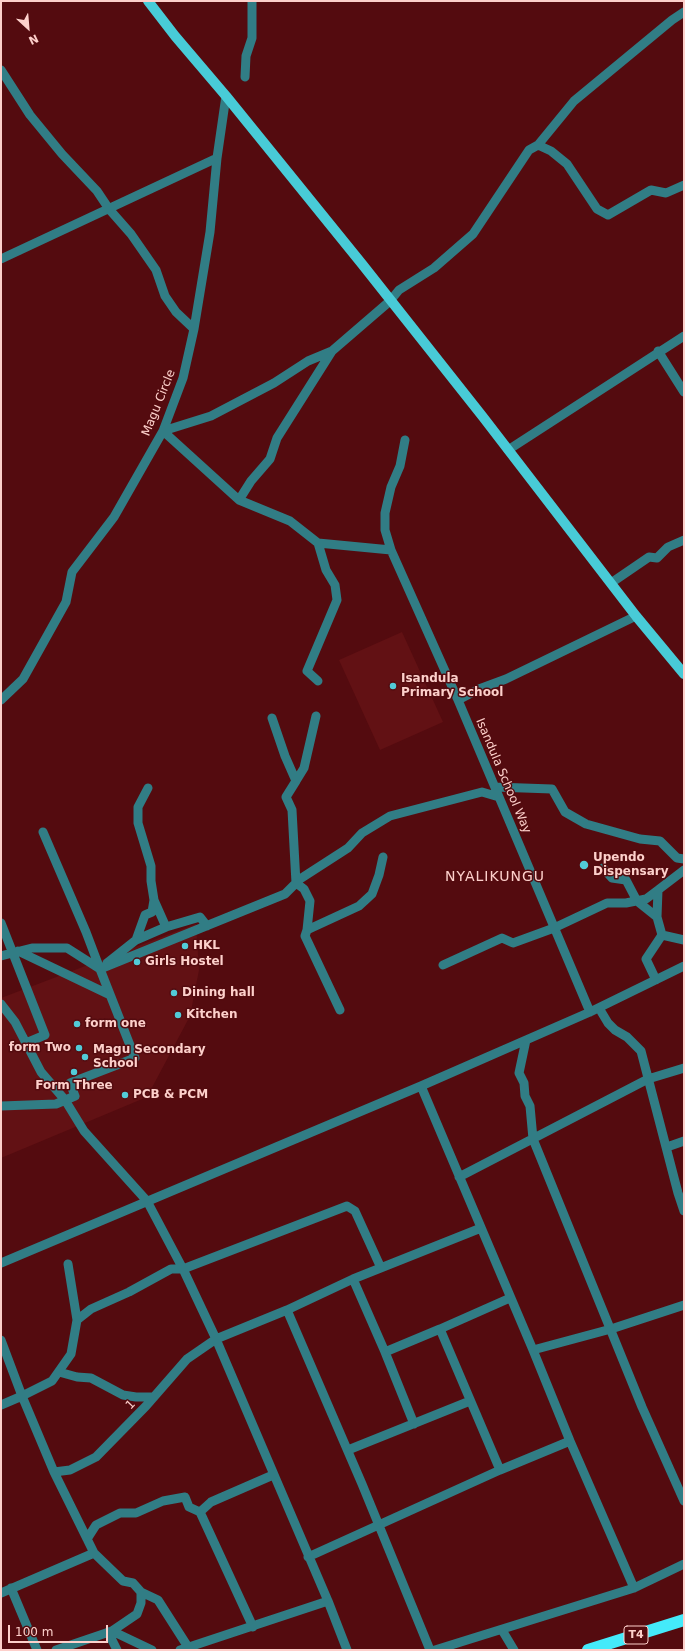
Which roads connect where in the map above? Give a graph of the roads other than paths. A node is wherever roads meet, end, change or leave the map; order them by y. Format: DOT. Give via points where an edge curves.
graph roads {
  1 [pos="148,1"];
  2 [pos="252,1"];
  3 [pos="684,12"];
  4 [pos="1,70"];
  5 [pos="244,77"];
  6 [pos="226,96"];
  7 [pos="538,145"];
  8 [pos="217,158"];
  9 [pos="684,185"];
  10 [pos="109,209"];
  11 [pos="1,259"];
  12 [pos="390,301"];
  13 [pos="194,329"];
  14 [pos="684,336"];
  15 [pos="332,351"];
  16 [pos="658,351"];
  17 [pos="684,392"];
  18 [pos="163,431"];
  19 [pos="405,440"];
  20 [pos="508,450"];
  21 [pos="239,500"];
  22 [pos="684,540"];
  23 [pos="318,543"];
  24 [pos="391,550"];
  25 [pos="611,583"];
  26 [pos="636,616"];
  27 [pos="683,670"];
  28 [pos="318,681"];
  29 [pos="1,700"];
  30 [pos="458,700"];
  31 [pos="316,716"];
  32 [pos="272,718"];
  33 [pos="296,781"];
  34 [pos="495,787"];
  35 [pos="148,788"];
  36 [pos="499,797"];
  37 [pos="43,832"];
  38 [pos="383,857"];
  39 [pos="684,859"];
  40 [pos="602,868"];
  41 [pos="684,870"];
  42 [pos="296,883"];
  43 [pos="658,890"];
  44 [pos="154,900"];
  45 [pos="637,901"];
  46 [pos="657,917"];
  47 [pos="1,923"];
  48 [pos="208,926"];
  49 [pos="166,927"];
  50 [pos="554,928"];
  51 [pos="308,930"];
  52 [pos="662,935"];
  53 [pos="136,940"];
  54 [pos="684,940"];
  55 [pos="15,952"];
  56 [pos="1,956"];
  57 [pos="443,965"];
  58 [pos="684,966"];
  59 [pos="100,969"];
  60 [pos="656,980"];
  61 [pos="110,995"];
  62 [pos="1,1004"];
  63 [pos="599,1008"];
  64 [pos="340,1010"];
  65 [pos="590,1012"];
  66 [pos="526,1040"];
  67 [pos="26,1043"];
  68 [pos="684,1068"];
  69 [pos="648,1080"];
  70 [pos="421,1086"];
  71 [pos="66,1100"];
  72 [pos="1,1106"];
  73 [pos="533,1139"];
  74 [pos="684,1142"];
  75 [pos="667,1147"];
  76 [pos="459,1177"];
  77 [pos="147,1201"];
  78 [pos="684,1211"];
  79 [pos="481,1228"];
  80 [pos="1,1263"];
  81 [pos="68,1264"];
  82 [pos="381,1268"];
  83 [pos="183,1270"];
  84 [pos="353,1279"];
  85 [pos="510,1298"];
  86 [pos="684,1305"];
  87 [pos="286,1310"];
  88 [pos="77,1320"];
  89 [pos="440,1329"];
  90 [pos="611,1329"];
  91 [pos="216,1339"];
  92 [pos="1,1340"];
  93 [pos="533,1350"];
  94 [pos="385,1352"];
  95 [pos="59,1372"];
  96 [pos="22,1396"];
  97 [pos="154,1397"];
  98 [pos="470,1402"];
  99 [pos="1,1405"];
  100 [pos="414,1424"];
  101 [pos="570,1441"];
  102 [pos="348,1450"];
  103 [pos="500,1470"];
  104 [pos="54,1472"];
  105 [pos="273,1476"];
  106 [pos="684,1501"];
  107 [pos="200,1512"];
  108 [pos="378,1525"];
  109 [pos="87,1539"];
  110 [pos="94,1553"];
  111 [pos="308,1557"];
  112 [pos="684,1564"];
  113 [pos="11,1588"];
  114 [pos="634,1588"];
  115 [pos="141,1592"];
  116 [pos="1,1593"];
  117 [pos="328,1602"];
  118 [pos="684,1620"];
  119 [pos="253,1627"];
  120 [pos="502,1630"];
  121 [pos="110,1631"];
  122 [pos="604,1648"];
  123 [pos="184,1649"];
  124 [pos="37,1650"];
  125 [pos="56,1650"];
  126 [pos="117,1650"];
  127 [pos="152,1650"];
  128 [pos="347,1650"];
  129 [pos="430,1650"];
  130 [pos="435,1650"];
  131 [pos="514,1650"];
  132 [pos="588,1650"];
  1 -- 6 [label="main road"];
  2 -- 5 [label="street" via="252,38 246,56"];
  3 -- 7 [label="street" via="574,101"];
  4 -- 10 [label="street" via="30,115 62,154 98,191"];
  6 -- 8 [label="street, Magu Circle"];
  6 -- 12 [label="main road"];
  7 -- 9 [label="street" via="551,151 567,164 597,209 608,215 651,190 666,193"];
  7 -- 12 [label="street" via="529,150 473,234 434,268 400,290"];
  8 -- 10 [label="street"];
  8 -- 13 [label="street, Magu Circle" via="210,232"];
  10 -- 11 [label="street"];
  10 -- 13 [label="street" via="131,234 156,270 165,296 176,312"];
  12 -- 15 [label="street"];
  12 -- 20 [label="main road"];
  13 -- 18 [label="street, Magu Circle" via="183,378"];
  14 -- 16 [label="street"];
  15 -- 18 [label="street" via="308,361 274,383 211,416"];
  15 -- 21 [label="street" via="277,438 270,459"];
  16 -- 17 [label="street"];
  16 -- 20 [label="street"];
  18 -- 21 [label="street"];
  18 -- 29 [label="street, Magu Circle" via="114,517 72,572 66,602 23,679"];
  19 -- 24 [label="street, Isandula School Way" via="400,466 391,487 385,513 385,530"];
  20 -- 25 [label="main road"];
  21 -- 23 [label="street" via="290,521"];
  22 -- 25 [label="street" via="668,547 657,558 649,557"];
  23 -- 24 [label="street"];
  23 -- 28 [label="street" via="326,570 335,585 337,600 307,671"];
  24 -- 30 [label="street, Isandula School Way"];
  25 -- 26 [label="main road"];
  26 -- 27 [label="main road"];
  26 -- 30 [label="street" via="506,680 479,689"];
  30 -- 34 [label="street, Isandula School Way"];
  31 -- 33 [label="street" via="304,768"];
  32 -- 33 [label="street"];
  33 -- 42 [label="street" via="286,797 292,810"];
  34 -- 36 [label="street, Isandula School Way"];
  34 -- 39 [label="street" via="552,789 565,812 586,824 640,839 660,841 677,858"];
  35 -- 44 [label="street" via="138,807 138,823 151,866"];
  36 -- 42 [label="street" via="482,792 390,816 362,833 348,848"];
  36 -- 50 [label="street, Isandula School Way"];
  37 -- 59 [label="street"];
  38 -- 51 [label="street" via="372,894 359,906"];
  40 -- 45 [label="street" via="612,878 626,880"];
  41 -- 43 [label="street"];
  42 -- 48 [label="street" via="285,894"];
  42 -- 51 [label="street" via="304,889 310,901"];
  43 -- 45 [label="street" via="646,899"];
  43 -- 46 [label="street"];
  44 -- 49 [label="street"];
  44 -- 53 [label="street" via="152,912 145,915"];
  45 -- 46 [label="street"];
  45 -- 50 [label="street" via="607,903"];
  46 -- 52 [label="street"];
  47 -- 55 [label="street"];
  48 -- 49 [label="street" via="200,917"];
  48 -- 59 [label="street"];
  49 -- 53 [label="street"];
  50 -- 57 [label="street" via="513,943 502,938"];
  50 -- 65 [label="street, Isandula School Way"];
  51 -- 64 [label="street" via="305,936 308,945"];
  52 -- 54 [label="street"];
  52 -- 60 [label="street" via="646,959"];
  53 -- 59 [label="street"];
  55 -- 56 [label="street"];
  55 -- 59 [label="street" via="32,948 67,948"];
  55 -- 61 [label="street"];
  55 -- 67 [label="street" via="45,1035"];
  58 -- 60 [label="street"];
  59 -- 61 [label="street"];
  60 -- 63 [label="street"];
  61 -- 71 [label="street" via="135,1058 70,1083 75,1096"];
  62 -- 67 [label="street" via="15,1022"];
  63 -- 65 [label="street"];
  63 -- 69 [label="street" via="608,1023 641,1051"];
  65 -- 66 [label="street"];
  66 -- 70 [label="street"];
  66 -- 73 [label="street" via="519,1073 530,1106"];
  67 -- 71 [label="street" via="41,1072"];
  68 -- 69 [label="street"];
  69 -- 73 [label="street"];
  69 -- 75 [label="street"];
  70 -- 76 [label="street"];
  70 -- 77 [label="street"];
  71 -- 72 [label="street" via="56,1104"];
  71 -- 77 [label="street" via="84,1131"];
  73 -- 76 [label="street"];
  73 -- 90 [label="street"];
  74 -- 75 [label="street"];
  75 -- 78 [label="street"];
  76 -- 79 [label="street"];
  77 -- 80 [label="street"];
  77 -- 83 [label="street"];
  79 -- 82 [label="street, 1"];
  79 -- 85 [label="street"];
  81 -- 88 [label="street"];
  82 -- 83 [label="street" via="355,1210 347,1206"];
  82 -- 84 [label="street, 1"];
  83 -- 88 [label="street" via="171,1269 91,1309"];
  83 -- 91 [label="street"];
  84 -- 87 [label="street, 1"];
  84 -- 94 [label="street"];
  85 -- 89 [label="street"];
  85 -- 93 [label="street"];
  86 -- 90 [label="street"];
  87 -- 91 [label="street, 1"];
  87 -- 102 [label="street"];
  88 -- 95 [label="street" via="71,1354"];
  89 -- 94 [label="street"];
  89 -- 98 [label="street"];
  90 -- 93 [label="street"];
  90 -- 106 [label="street"];
  91 -- 97 [label="street, 1" via="187,1359"];
  91 -- 105 [label="street"];
  92 -- 96 [label="street"];
  93 -- 101 [label="street"];
  94 -- 100 [label="street"];
  95 -- 96 [label="street" via="52,1381"];
  95 -- 97 [label="street" via="91,1378 123,1395"];
  96 -- 99 [label="street"];
  96 -- 104 [label="street"];
  97 -- 104 [label="street, 1" via="96,1457 70,1470"];
  98 -- 100 [label="street"];
  98 -- 103 [label="street"];
  100 -- 102 [label="street"];
  101 -- 103 [label="street"];
  101 -- 114 [label="street"];
  102 -- 108 [label="street"];
  103 -- 108 [label="street"];
  104 -- 109 [label="street"];
  105 -- 107 [label="street" via="211,1502"];
  105 -- 111 [label="street"];
  107 -- 109 [label="street" via="189,1507 185,1497 163,1501 136,1513 120,1513 96,1525"];
  107 -- 119 [label="street"];
  108 -- 111 [label="street"];
  108 -- 129 [label="street"];
  109 -- 110 [label="street"];
  110 -- 113 [label="street"];
  110 -- 115 [label="street" via="123,1581 133,1583"];
  111 -- 117 [label="street"];
  112 -- 114 [label="street"];
  113 -- 116 [label="street"];
  113 -- 124 [label="street"];
  114 -- 120 [label="street"];
  115 -- 121 [label="street" via="138,1614"];
  115 -- 123 [label="street" via="158,1600"];
  117 -- 119 [label="street"];
  117 -- 128 [label="street"];
  118 -- 122 [label="highway, T4"];
  119 -- 123 [label="street"];
  120 -- 130 [label="street"];
  120 -- 131 [label="street"];
  121 -- 125 [label="street"];
  121 -- 126 [label="street"];
  121 -- 127 [label="street"];
  122 -- 132 [label="highway, T4"];
}
